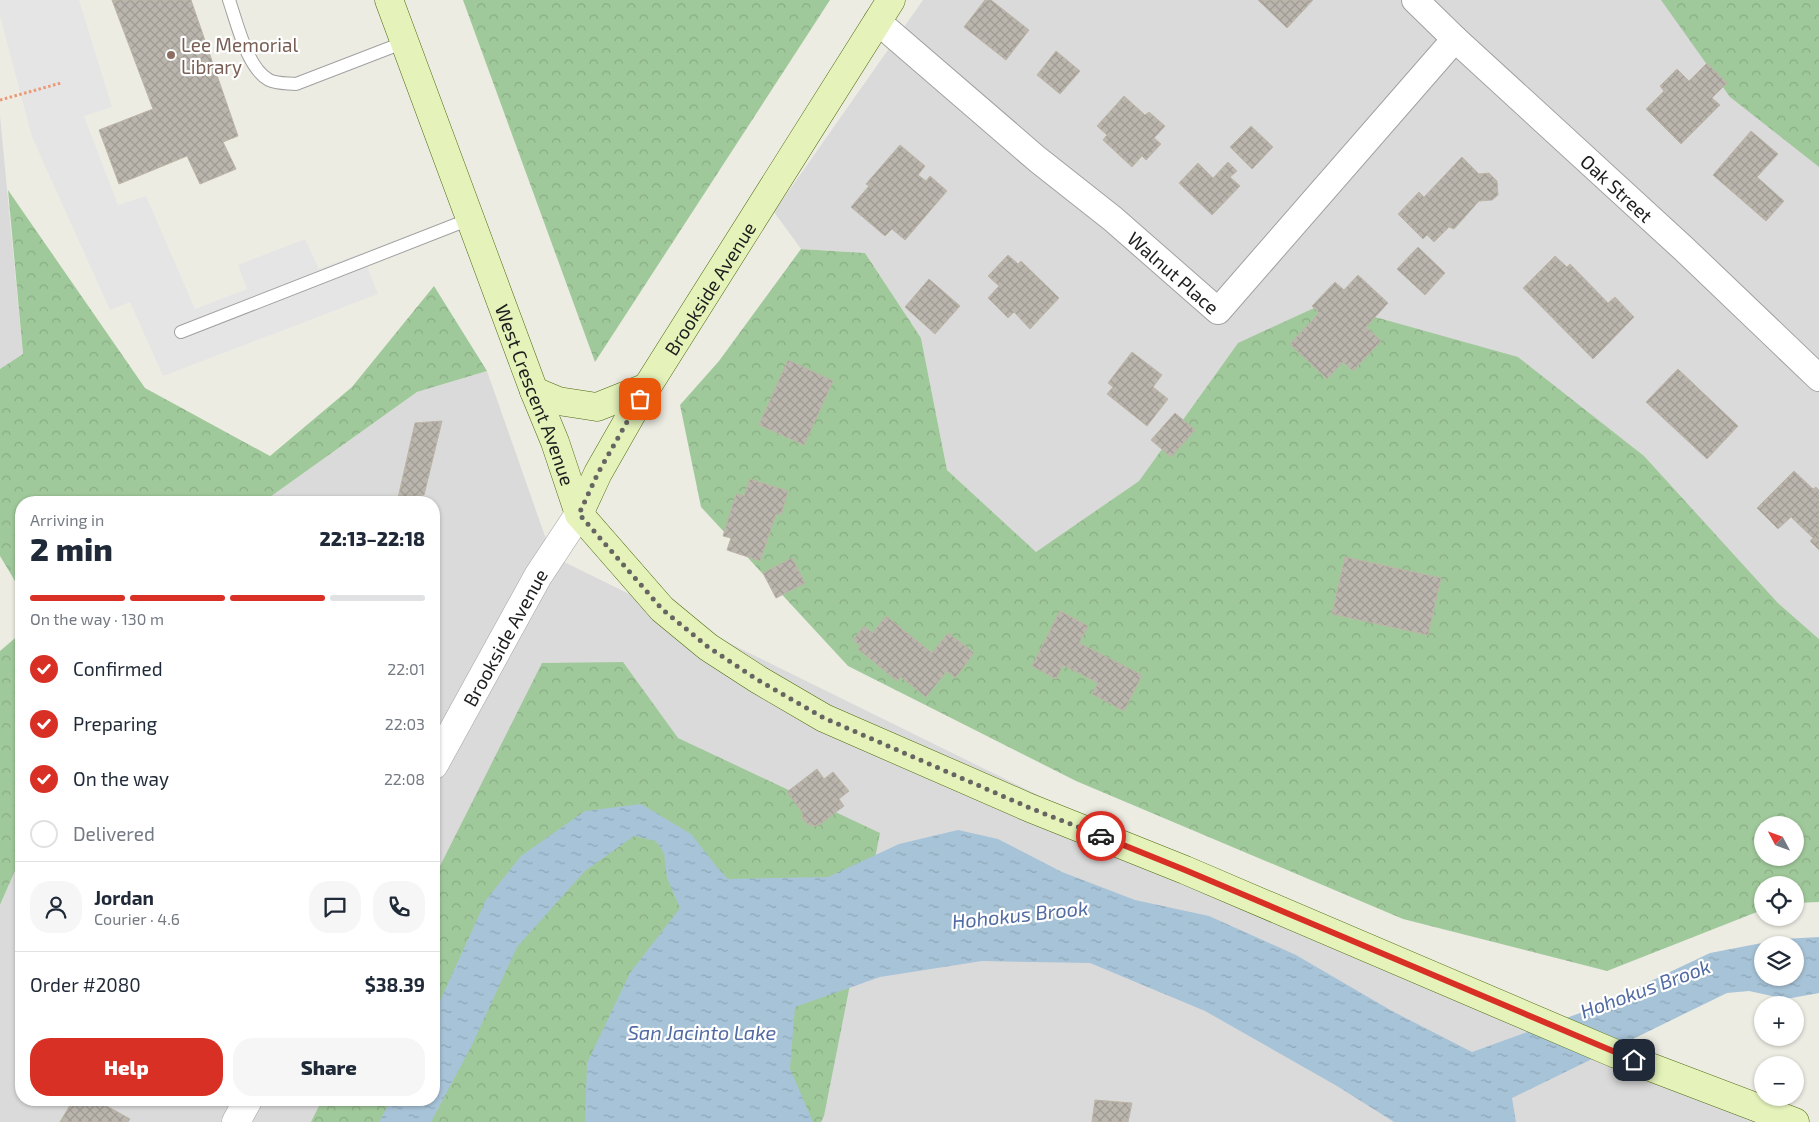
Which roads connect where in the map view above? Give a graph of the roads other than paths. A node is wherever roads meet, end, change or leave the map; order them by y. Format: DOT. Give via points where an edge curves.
graph roads {
  1 [pos="229,0"];
  2 [pos="389,0"];
  3 [pos="1415,0"];
  4 [pos="884,11"];
  5 [pos="1455,39"];
  6 [pos="405,42"];
  7 [pos="470,219"];
  8 [pos="181,332"];
  9 [pos="1819,378"];
  10 [pos="647,387"];
  11 [pos="534,391"];
  12 [pos="579,514"];
  13 [pos="440,754"];
  14 [pos="245,1106"];
  15 [pos="236,1122"];
  16 [pos="1795,1122"];
  1 -- 6 [label="lane" via="251,62 258,71 277,83 296,84"];
  2 -- 6 [label="main road, West Crescent Avenue"];
  3 -- 5 [label="street, Oak Street"];
  4 -- 5 [label="street, Walnut Place" via="1037,159 1113,219 1218,311"];
  4 -- 10 [label="main road, Brookside Avenue"];
  5 -- 9 [label="street, Oak Street" via="1684,248"];
  6 -- 7 [label="main road, West Crescent Avenue"];
  7 -- 8 [label="lane"];
  7 -- 11 [label="main road, West Crescent Avenue"];
  10 -- 11 [label="main road" via="597,408 558,401"];
  10 -- 12 [label="main road, Brookside Avenue" via="598,473"];
  11 -- 12 [label="main road, West Crescent Avenue"];
  12 -- 13 [label="street, Brookside Avenue" via="538,576"];
  12 -- 16 [label="main road, West Crescent Avenue" via="670,616 708,647 824,718 1616,1054"];
  14 -- 15 [label="street"];
}
